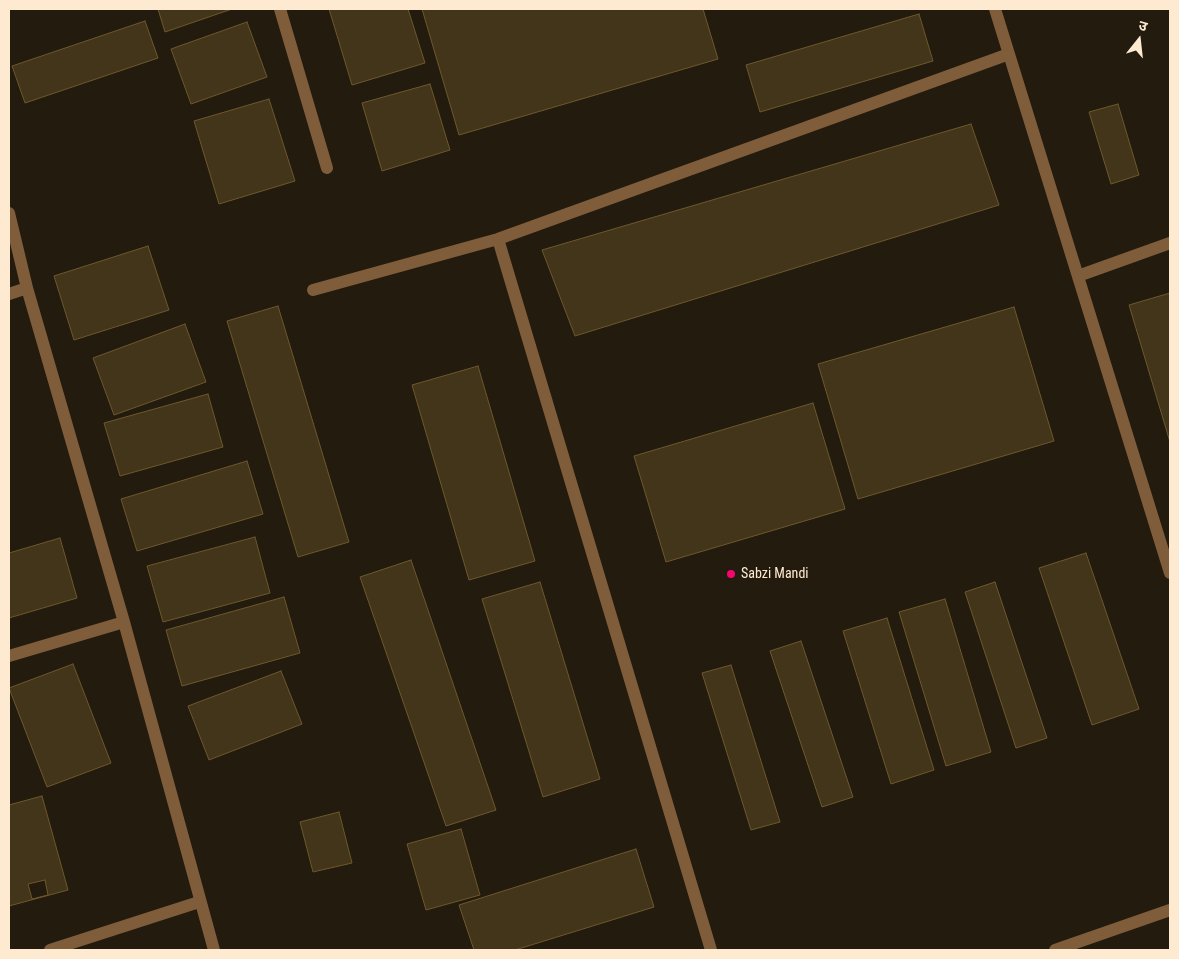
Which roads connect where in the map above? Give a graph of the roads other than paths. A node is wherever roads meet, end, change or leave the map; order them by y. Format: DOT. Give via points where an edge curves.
graph roads {
  1 [pos="280,9"];
  2 [pos="995,9"];
  3 [pos="1009,54"];
  4 [pos="327,168"];
  5 [pos="9,213"];
  6 [pos="498,239"];
  7 [pos="1170,243"];
  8 [pos="1078,276"];
  9 [pos="27,288"];
  10 [pos="313,290"];
  11 [pos="9,294"];
  12 [pos="1170,573"];
  13 [pos="124,622"];
  14 [pos="9,656"];
  15 [pos="199,902"];
  16 [pos="1170,910"];
  17 [pos="50,950"];
  18 [pos="214,950"];
  19 [pos="711,950"];
  20 [pos="1055,950"];
  1 -- 4 [label="lane"];
  2 -- 3 [label="lane"];
  3 -- 6 [label="lane"];
  3 -- 8 [label="lane"];
  5 -- 9 [label="lane"];
  6 -- 10 [label="lane"];
  6 -- 19 [label="lane"];
  7 -- 8 [label="lane"];
  8 -- 12 [label="lane"];
  9 -- 11 [label="lane"];
  9 -- 13 [label="lane"];
  13 -- 14 [label="lane"];
  13 -- 15 [label="lane"];
  15 -- 17 [label="lane"];
  15 -- 18 [label="lane"];
  16 -- 20 [label="lane"];
}
